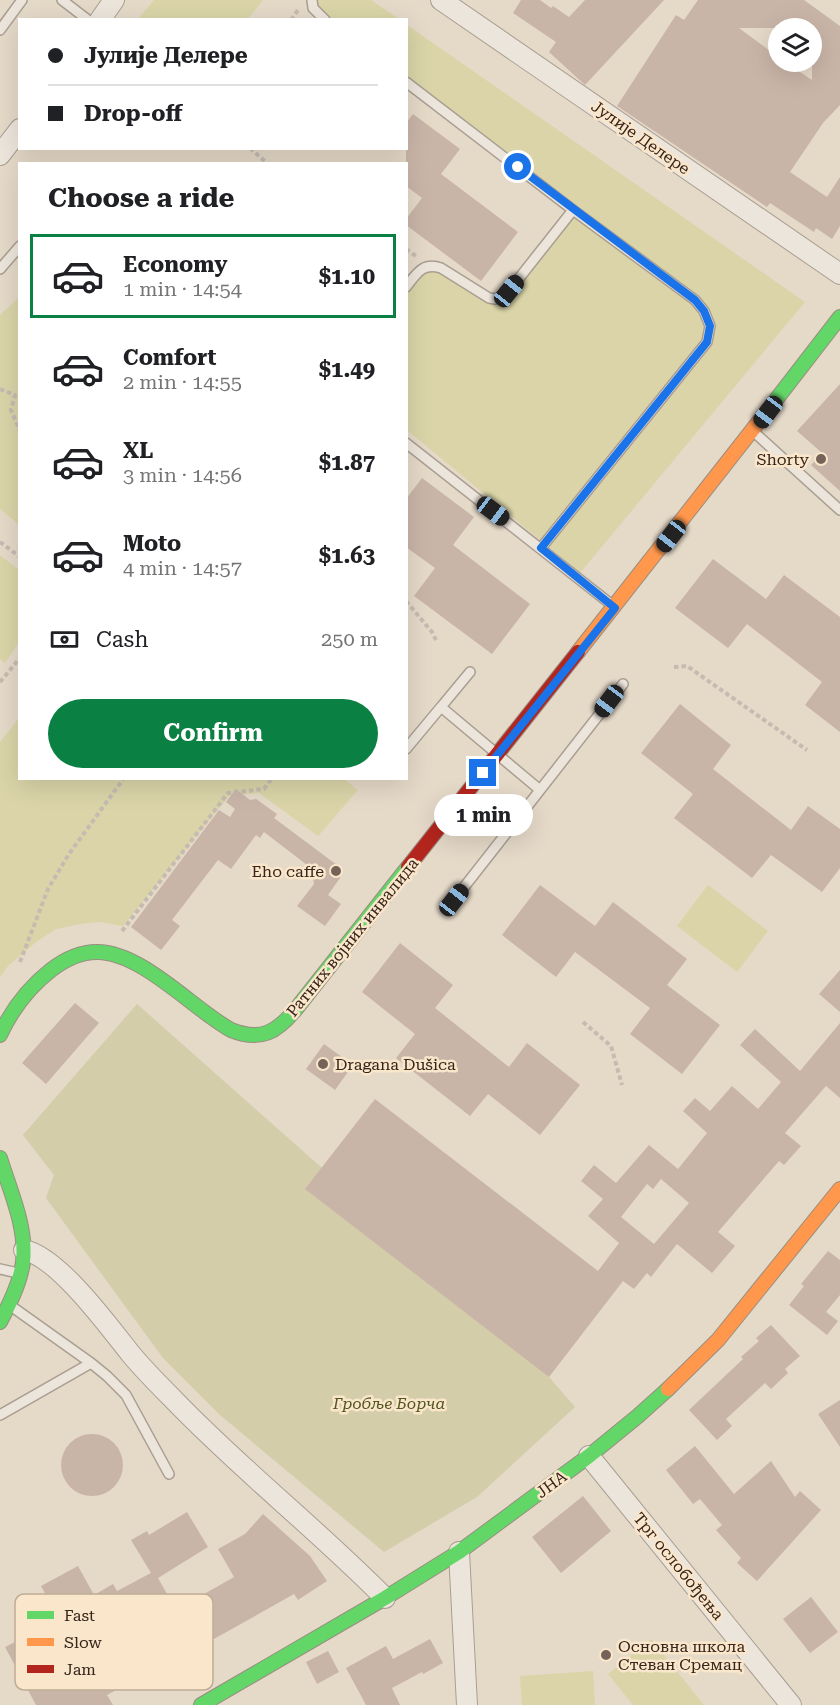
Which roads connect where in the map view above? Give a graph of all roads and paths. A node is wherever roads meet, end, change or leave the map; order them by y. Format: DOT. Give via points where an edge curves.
graph roads {
  1 [pos="21,0"];
  2 [pos="62,0"];
  3 [pos="114,0"];
  4 [pos="312,0"];
  5 [pos="441,0"];
  6 [pos="85,18"];
  7 [pos="101,18"];
  8 [pos="323,18"];
  9 [pos="0,30"];
  10 [pos="408,84"];
  11 [pos="18,132"];
  12 [pos="251,150"];
  13 [pos="0,155"];
  14 [pos="266,162"];
  15 [pos="573,210"];
  16 [pos="18,248"];
  17 [pos="0,269"];
  18 [pos="840,274"];
  19 [pos="408,284"];
  20 [pos="840,317"];
  21 [pos="0,389"];
  22 [pos="17,394"];
  23 [pos="18,426"];
  24 [pos="753,431"];
  25 [pos="408,446"];
  26 [pos="840,510"];
  27 [pos="0,542"];
  28 [pos="541,548"];
  29 [pos="18,556"];
  30 [pos="408,603"];
  31 [pos="615,608"];
  32 [pos="436,640"];
  33 [pos="18,660"];
  34 [pos="674,667"];
  35 [pos="470,672"];
  36 [pos="0,682"];
  37 [pos="623,684"];
  38 [pos="441,707"];
  39 [pos="408,747"];
  40 [pos="807,750"];
  41 [pos="497,754"];
  42 [pos="123,780"];
  43 [pos="271,780"];
  44 [pos="540,790"];
  45 [pos="454,900"];
  46 [pos="120,956"];
  47 [pos="20,962"];
  48 [pos="583,1022"];
  49 [pos="0,1035"];
  50 [pos="622,1084"];
  51 [pos="0,1158"];
  52 [pos="840,1189"];
  53 [pos="24,1250"];
  54 [pos="0,1269"];
  55 [pos="21,1274"];
  56 [pos="9,1304"];
  57 [pos="0,1322"];
  58 [pos="91,1363"];
  59 [pos="0,1415"];
  60 [pos="589,1456"];
  61 [pos="169,1474"];
  62 [pos="459,1552"];
  63 [pos="385,1598"];
  64 [pos="201,1705"];
  65 [pos="467,1705"];
  66 [pos="791,1705"];
  1 -- 9 [label="lane"];
  2 -- 6 [label="lane"];
  3 -- 7 [label="street"];
  4 -- 8 [label="lane" via="313,8"];
  5 -- 18 [label="street, Јулије Делере"];
  10 -- 15 [label="lane"];
  11 -- 13 [label="street"];
  12 -- 14 [label="path"];
  15 -- 19 [label="lane" via="501,298 489,298 441,268 429,265"];
  15 -- 28 [label="lane" via="695,300 710,326 707,342"];
  16 -- 17 [label="lane"];
  20 -- 24 [label="street, Ратних војних инвалида"];
  21 -- 22 [label="path"];
  22 -- 23 [label="path" via="12,410"];
  24 -- 26 [label="lane"];
  24 -- 31 [label="street, Ратних војних инвалида"];
  25 -- 28 [label="lane"];
  27 -- 29 [label="path"];
  28 -- 31 [label="lane"];
  30 -- 32 [label="path"];
  31 -- 41 [label="street, Ратних војних инвалида"];
  33 -- 36 [label="path"];
  34 -- 40 [label="path" via="687,666"];
  35 -- 38 [label="lane"];
  37 -- 44 [label="lane"];
  38 -- 39 [label="lane"];
  38 -- 41 [label="lane"];
  41 -- 44 [label="lane"];
  41 -- 46 [label="street, Ратних војних инвалида" via="300,1005 267,1034 250,1036 229,1030"];
  42 -- 47 [label="path" via="48,889"];
  43 -- 46 [label="path" via="264,789 228,794 122,931"];
  44 -- 45 [label="lane"];
  46 -- 49 [label="street, Ратних војних инвалида" via="103,952 77,954 50,969 14,1008"];
  48 -- 50 [label="path" via="611,1046"];
  51 -- 53 [label="street"];
  52 -- 60 [label="street, ЈНА" via="718,1340 655,1401"];
  53 -- 55 [label="street"];
  53 -- 63 [label="street" via="39,1255 59,1270 201,1429"];
  54 -- 55 [label="lane"];
  55 -- 56 [label="street"];
  56 -- 57 [label="street"];
  56 -- 58 [label="lane"];
  58 -- 59 [label="lane"];
  58 -- 61 [label="lane" via="126,1395"];
  60 -- 62 [label="street, ЈНА"];
  60 -- 66 [label="street, Трг ослобођења"];
  62 -- 63 [label="street, ЈНА"];
  62 -- 65 [label="street"];
  63 -- 64 [label="street, ЈНА"];
}
